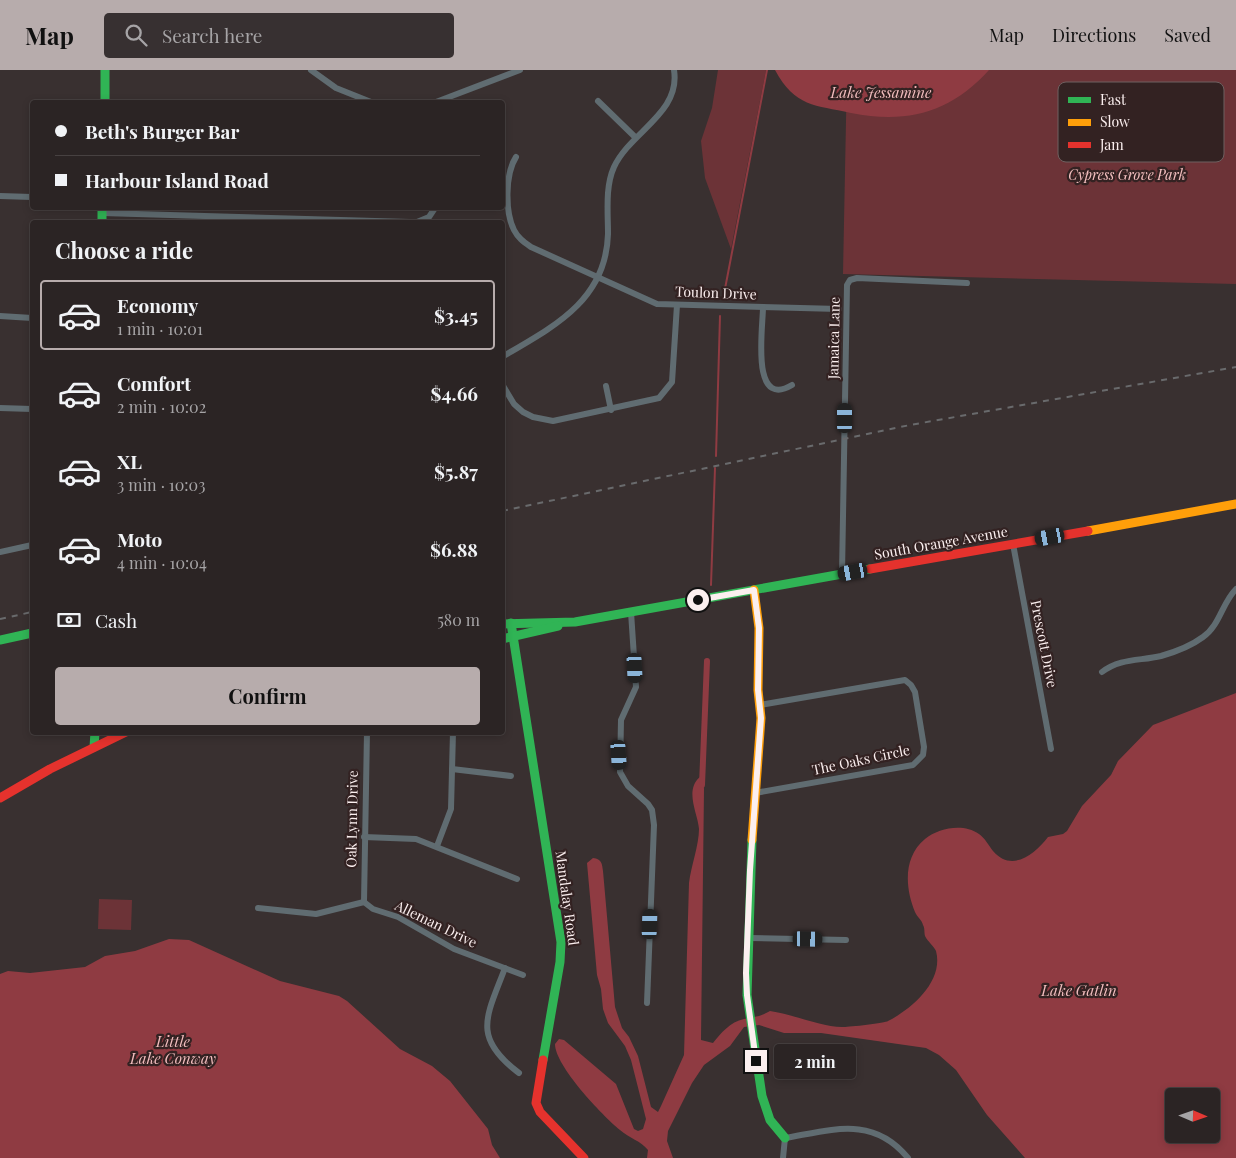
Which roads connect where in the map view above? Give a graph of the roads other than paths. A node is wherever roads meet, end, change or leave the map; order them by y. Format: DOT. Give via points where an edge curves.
graph roads {
  1 [pos="105,70"];
  2 [pos="311,70"];
  3 [pos="520,70"];
  4 [pos="674,70"];
  5 [pos="104,100"];
  6 [pos="366,100"];
  7 [pos="441,100"];
  8 [pos="598,101"];
  9 [pos="635,137"];
  10 [pos="516,157"];
  11 [pos="0,196"];
  12 [pos="30,197"];
  13 [pos="434,210"];
  14 [pos="102,214"];
  15 [pos="333,220"];
  16 [pos="422,220"];
  17 [pos="598,278"];
  18 [pos="967,282"];
  19 [pos="677,305"];
  20 [pos="763,307"];
  21 [pos="839,309"];
  22 [pos="0,316"];
  23 [pos="30,318"];
  24 [pos="505,355"];
  25 [pos="792,385"];
  26 [pos="606,386"];
  27 [pos="505,389"];
  28 [pos="0,408"];
  29 [pos="30,409"];
  30 [pos="611,410"];
  31 [pos="1236,504"];
  32 [pos="1013,544"];
  33 [pos="30,545"];
  34 [pos="0,552"];
  35 [pos="842,574"];
  36 [pos="1236,589"];
  37 [pos="754,590"];
  38 [pos="631,612"];
  39 [pos="575,622"];
  40 [pos="507,624"];
  41 [pos="30,633"];
  42 [pos="513,637"];
  43 [pos="505,638"];
  44 [pos="0,640"];
  45 [pos="1102,672"];
  46 [pos="760,705"];
  47 [pos="94,735"];
  48 [pos="120,735"];
  49 [pos="367,735"];
  50 [pos="453,735"];
  51 [pos="94,747"];
  52 [pos="1051,749"];
  53 [pos="452,769"];
  54 [pos="511,776"];
  55 [pos="755,793"];
  56 [pos="0,798"];
  57 [pos="364,837"];
  58 [pos="437,846"];
  59 [pos="517,879"];
  60 [pos="366,904"];
  61 [pos="258,908"];
  62 [pos="749,938"];
  63 [pos="846,940"];
  64 [pos="505,968"];
  65 [pos="523,975"];
  66 [pos="647,1003"];
  67 [pos="518,1073"];
  68 [pos="785,1138"];
  69 [pos="584,1158"];
  70 [pos="783,1158"];
  71 [pos="908,1158"];
  1 -- 5 [label="street"];
  2 -- 6 [label="street" via="336,88"];
  3 -- 7 [label="street"];
  4 -- 9 [label="street" via="671,98 658,116"];
  8 -- 9 [label="street"];
  9 -- 17 [label="street" via="610,176 607,248"];
  10 -- 17 [label="street, Toulon Drive" via="510,171 509,202 511,222 521,240"];
  11 -- 12 [label="street"];
  13 -- 16 [label="street"];
  14 -- 15 [label="street"];
  17 -- 19 [label="street, Toulon Drive" via="645,300"];
  17 -- 24 [label="street" via="564,320"];
  18 -- 35 [label="street, Jamaica Lane" via="850,280"];
  19 -- 20 [label="street, Toulon Drive"];
  19 -- 30 [label="street" via="674,371 667,391 648,402"];
  20 -- 21 [label="street, Toulon Drive"];
  20 -- 25 [label="street" via="762,371 766,383 781,390"];
  22 -- 23 [label="street"];
  26 -- 30 [label="street"];
  27 -- 30 [label="street" via="523,412 542,420 563,420"];
  28 -- 29 [label="street"];
  31 -- 32 [label="street, South Orange Avenue"];
  32 -- 35 [label="street, South Orange Avenue"];
  32 -- 52 [label="street, Prescott Drive"];
  33 -- 34 [label="street"];
  35 -- 37 [label="street, South Orange Avenue"];
  36 -- 45 [label="street" via="1216,625 1205,636 1161,656 1112,664"];
  37 -- 38 [label="street, South Orange Avenue"];
  37 -- 46 [label="street" via="759,628"];
  38 -- 39 [label="street, South Orange Avenue"];
  38 -- 66 [label="street" via="636,687 621,720 619,755 622,779 648,804 654,825"];
  39 -- 40 [label="street, South Orange Avenue"];
  39 -- 42 [label="street"];
  40 -- 42 [label="street, Mandalay Road"];
  41 -- 44 [label="street"];
  42 -- 43 [label="street"];
  42 -- 69 [label="street, Mandalay Road" via="561,942 536,1103 540,1112"];
  46 -- 55 [label="street"];
  46 -- 55 [label="street, The Oaks Circle" via="905,680 915,692 924,747 923,755 913,765"];
  47 -- 51 [label="street"];
  48 -- 51 [label="street"];
  49 -- 57 [label="street, Oak Lynn Drive"];
  50 -- 53 [label="street"];
  51 -- 56 [label="street"];
  53 -- 54 [label="street"];
  53 -- 58 [label="street" via="451,809"];
  55 -- 62 [label="street"];
  57 -- 58 [label="street" via="416,839"];
  57 -- 60 [label="street, Oak Lynn Drive"];
  58 -- 59 [label="street"];
  60 -- 61 [label="street" via="316,914"];
  60 -- 64 [label="street, Alleman Drive" via="398,917 454,949"];
  62 -- 63 [label="street"];
  62 -- 68 [label="street" via="746,973 750,1022 762,1096 770,1120"];
  64 -- 65 [label="street, Alleman Drive"];
  64 -- 67 [label="street" via="489,1010 487,1032 495,1052"];
  68 -- 70 [label="street"];
  68 -- 71 [label="street" via="861,1128 891,1141"];
}
